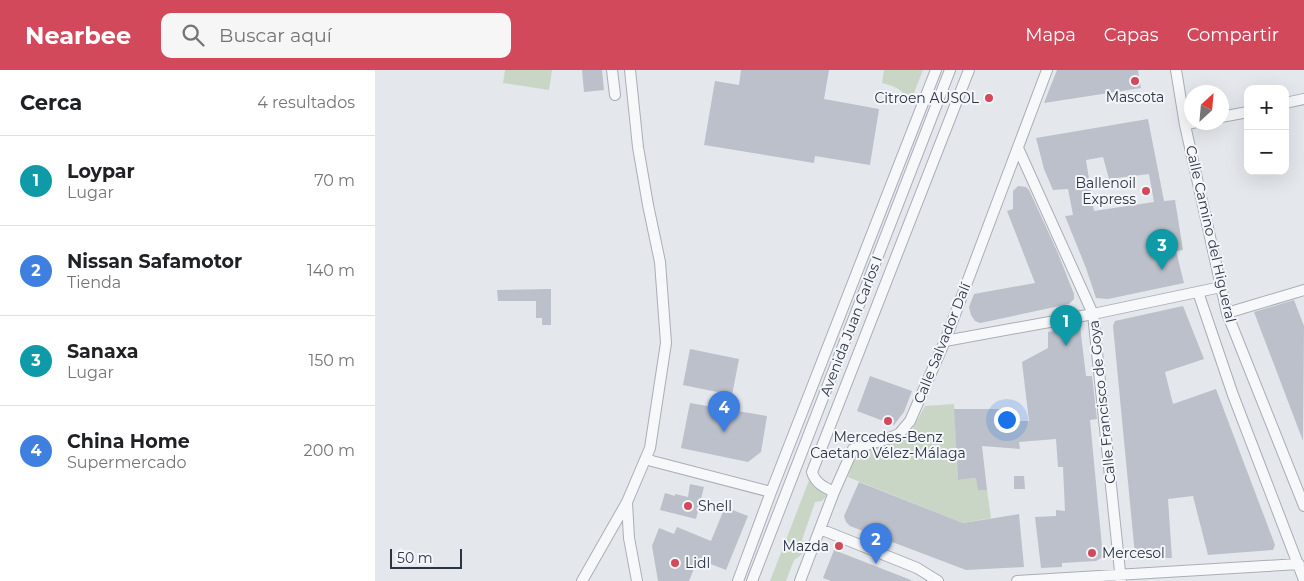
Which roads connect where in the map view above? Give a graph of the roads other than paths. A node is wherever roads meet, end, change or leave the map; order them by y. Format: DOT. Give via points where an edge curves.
graph roads {
  1 [pos="612,70"];
  2 [pos="630,70"];
  3 [pos="936,70"];
  4 [pos="951,70"];
  5 [pos="969,70"];
  6 [pos="1047,70"];
  7 [pos="1176,70"];
  8 [pos="615,95"];
  9 [pos="1304,99"];
  10 [pos="1289,102"];
  11 [pos="1244,113"];
  12 [pos="1229,116"];
  13 [pos="1184,119"];
  14 [pos="1186,130"];
  15 [pos="1018,148"];
  16 [pos="1221,288"];
  17 [pos="1198,292"];
  18 [pos="1303,293"];
  19 [pos="1227,313"];
  20 [pos="1093,314"];
  21 [pos="945,341"];
  22 [pos="645,458"];
  23 [pos="771,492"];
  24 [pos="834,492"];
  25 [pos="627,502"];
  26 [pos="1304,506"];
  27 [pos="820,529"];
  28 [pos="1299,564"];
  29 [pos="1121,578"];
  30 [pos="1304,580"];
  31 [pos="582,581"];
  32 [pos="637,581"];
  33 [pos="738,581"];
  34 [pos="752,581"];
  35 [pos="799,581"];
  36 [pos="938,581"];
  37 [pos="1017,581"];
  1 -- 8 [label="street"];
  2 -- 22 [label="street" via="638,147 660,262 666,343 650,448"];
  3 -- 23 [label="street, Avenida Juan Carlos I"];
  4 -- 34 [label="street, Avenida Juan Carlos I"];
  5 -- 24 [label="street" via="811,472 820,484"];
  6 -- 15 [label="street, Calle Salvador Dalí"];
  7 -- 13 [label="street, Calle Camino del Higueral"];
  9 -- 10 [label="street"];
  11 -- 12 [label="street"];
  14 -- 16 [label="street, Calle Camino del Higueral"];
  15 -- 20 [label="street, Calle Francisco de Goya"];
  15 -- 21 [label="street, Calle Salvador Dalí"];
  16 -- 17 [label="street"];
  16 -- 19 [label="street, Calle Camino del Higueral"];
  17 -- 20 [label="street"];
  17 -- 28 [label="street, Calle Camino del Higueral" via="1233,395"];
  18 -- 19 [label="street"];
  19 -- 26 [label="street, Calle Camino del Higueral"];
  20 -- 21 [label="street"];
  20 -- 29 [label="street, Calle Francisco de Goya"];
  21 -- 24 [label="street, Calle Salvador Dalí" via="905,428 899,434 853,449"];
  22 -- 23 [label="street"];
  22 -- 25 [label="street"];
  23 -- 33 [label="street, Avenida Juan Carlos I"];
  24 -- 27 [label="street, Calle Salvador Dalí"];
  25 -- 31 [label="street"];
  25 -- 32 [label="street" via="629,538"];
  27 -- 35 [label="street, Calle Salvador Dalí"];
  27 -- 36 [label="street" via="917,568"];
  28 -- 29 [label="street"];
  28 -- 30 [label="street, Calle Camino del Higueral"];
  29 -- 37 [label="street"];
}
